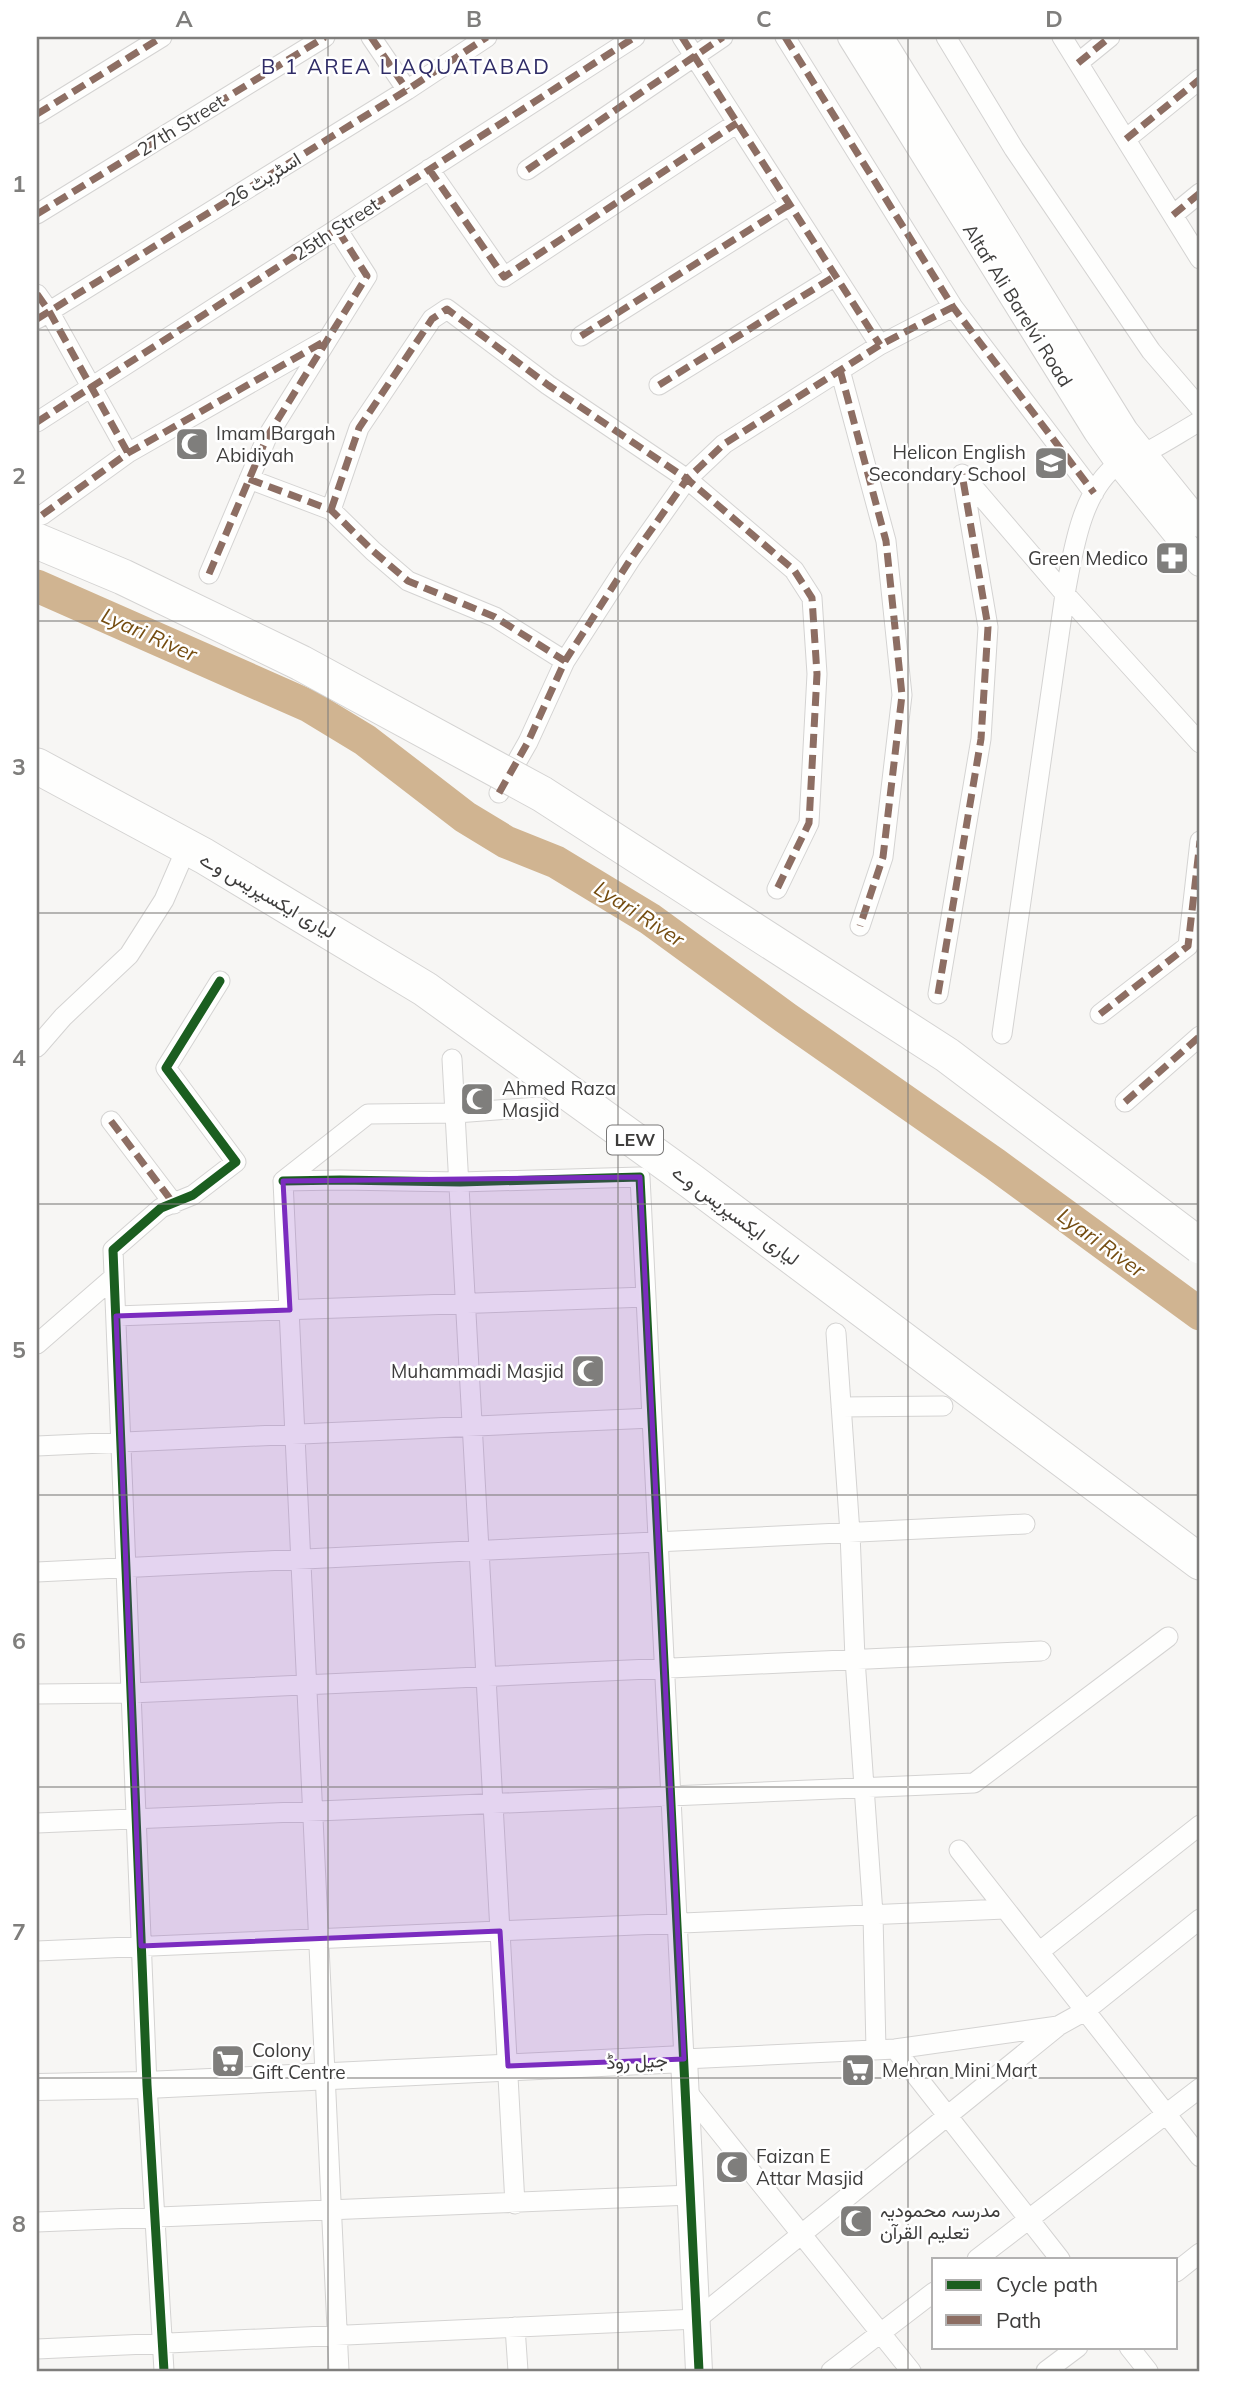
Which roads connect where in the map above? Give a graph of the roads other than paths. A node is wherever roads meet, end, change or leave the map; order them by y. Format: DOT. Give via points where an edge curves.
graph roads {
  1 [pos="162,37"];
  2 [pos="325,37"];
  3 [pos="372,37"];
  4 [pos="487,37"];
  5 [pos="635,37"];
  6 [pos="681,37"];
  7 [pos="723,37"];
  8 [pos="785,37"];
  9 [pos="851,37"];
  10 [pos="880,37"];
  11 [pos="946,37"];
  12 [pos="1062,37"];
  13 [pos="1110,37"];
  14 [pos="695,56"];
  15 [pos="1078,63"];
  16 [pos="1200,79"];
  17 [pos="407,90"];
  18 [pos="37,114"];
  19 [pos="737,123"];
  20 [pos="1126,139"];
  21 [pos="429,169"];
  22 [pos="527,170"];
  23 [pos="1200,193"];
  24 [pos="789,205"];
  25 [pos="37,214"];
  26 [pos="1173,215"];
  27 [pos="337,229"];
  28 [pos="1200,259"];
  29 [pos="835,276"];
  30 [pos="37,294"];
  31 [pos="953,307"];
  32 [pos="43,315"];
  33 [pos="581,336"];
  34 [pos="327,340"];
  35 [pos="880,345"];
  36 [pos="840,370"];
  37 [pos="659,385"];
  38 [pos="90,387"];
  39 [pos="1200,408"];
  40 [pos="1200,421"];
  41 [pos="37,422"];
  42 [pos="128,453"];
  43 [pos="1131,459"];
  44 [pos="249,479"];
  45 [pos="687,479"];
  46 [pos="1094,493"];
  47 [pos="331,510"];
  48 [pos="1200,524"];
  49 [pos="39,528"];
  50 [pos="1200,563"];
  51 [pos="209,574"];
  52 [pos="1065,594"];
  53 [pos="565,661"];
  54 [pos="1200,743"];
  55 [pos="37,766"];
  56 [pos="499,793"];
  57 [pos="1200,841"];
  58 [pos="187,847"];
  59 [pos="777,889"];
  60 [pos="860,926"];
  61 [pos="220,981"];
  62 [pos="939,994"];
  63 [pos="1100,1014"];
  64 [pos="1002,1034"];
  65 [pos="1200,1036"];
  66 [pos="37,1047"];
  67 [pos="452,1059"];
  68 [pos="1125,1102"];
  69 [pos="538,1107"];
  70 [pos="456,1113"];
  71 [pos="111,1121"];
  72 [pos="283,1181"];
  73 [pos="460,1182"];
  74 [pos="174,1204"];
  75 [pos="1200,1246"];
  76 [pos="114,1277"];
  77 [pos="646,1297"];
  78 [pos="466,1304"];
  79 [pos="289,1310"];
  80 [pos="116,1317"];
  81 [pos="835,1333"];
  82 [pos="37,1344"];
  83 [pos="943,1406"];
  84 [pos="841,1408"];
  85 [pos="652,1418"];
  86 [pos="473,1426"];
  87 [pos="295,1434"];
  88 [pos="121,1442"];
  89 [pos="37,1446"];
  90 [pos="1025,1524"];
  91 [pos="850,1532"];
  92 [pos="658,1542"];
  93 [pos="480,1550"];
  94 [pos="301,1559"];
  95 [pos="1200,1562"];
  96 [pos="126,1568"];
  97 [pos="37,1572"];
  98 [pos="1168,1637"];
  99 [pos="1041,1651"];
  100 [pos="855,1659"];
  101 [pos="664,1668"];
  102 [pos="486,1676"];
  103 [pos="307,1684"];
  104 [pos="131,1693"];
  105 [pos="37,1694"];
  106 [pos="863,1787"];
  107 [pos="671,1796"];
  108 [pos="493,1803"];
  109 [pos="313,1811"];
  110 [pos="136,1819"];
  111 [pos="37,1823"];
  112 [pos="1200,1825"];
  113 [pos="959,1850"];
  114 [pos="1005,1909"];
  115 [pos="873,1914"];
  116 [pos="1200,1919"];
  117 [pos="677,1923"];
  118 [pos="500,1931"];
  119 [pos="318,1939"];
  120 [pos="141,1946"];
  121 [pos="37,1951"];
  122 [pos="1039,1952"];
  123 [pos="1085,2011"];
  124 [pos="1058,2026"];
  125 [pos="885,2050"];
  126 [pos="684,2059"];
  127 [pos="508,2066"];
  128 [pos="325,2077"];
  129 [pos="147,2085"];
  130 [pos="37,2087"];
  131 [pos="1200,2088"];
  132 [pos="685,2089"];
  133 [pos="1166,2114"];
  134 [pos="947,2116"];
  135 [pos="1200,2157"];
  136 [pos="691,2195"];
  137 [pos="515,2204"];
  138 [pos="331,2211"];
  139 [pos="155,2218"];
  140 [pos="1029,2220"];
  141 [pos="37,2222"];
  142 [pos="802,2234"];
  143 [pos="1200,2253"];
  144 [pos="978,2258"];
  145 [pos="1059,2258"];
  146 [pos="1178,2270"];
  147 [pos="932,2294"];
  148 [pos="697,2319"];
  149 [pos="515,2328"];
  150 [pos="881,2333"];
  151 [pos="337,2336"];
  152 [pos="162,2343"];
  153 [pos="1077,2348"];
  154 [pos="1130,2348"];
  155 [pos="37,2349"];
  156 [pos="164,2371"];
  157 [pos="339,2371"];
  158 [pos="518,2371"];
  159 [pos="699,2371"];
  160 [pos="831,2371"];
  161 [pos="911,2371"];
  162 [pos="1046,2371"];
  163 [pos="1148,2371"];
  1 -- 18 [label="street"];
  2 -- 25 [label="street, 27th Street"];
  3 -- 17 [label="street"];
  4 -- 17 [label="street, اسٹریٹ 26"];
  5 -- 21 [label="street, 25th Street"];
  6 -- 14 [label="street"];
  7 -- 14 [label="street"];
  8 -- 31 [label="street"];
  9 -- 43 [label="main road, Altaf Ali Barelvi Road" via="1097,432"];
  10 -- 43 [label="main road, Altaf Ali Barelvi Road" via="1125,431"];
  11 -- 39 [label="street" via="1014,149 1151,351"];
  12 -- 15 [label="street"];
  13 -- 15 [label="street"];
  14 -- 19 [label="street"];
  14 -- 22 [label="street"];
  15 -- 20 [label="street"];
  16 -- 20 [label="street"];
  17 -- 32 [label="street, اسٹریٹ 26"];
  19 -- 21 [label="street" via="504,277"];
  19 -- 24 [label="street"];
  20 -- 26 [label="street"];
  21 -- 27 [label="street, 25th Street"];
  23 -- 26 [label="street"];
  24 -- 29 [label="street"];
  24 -- 33 [label="street"];
  26 -- 28 [label="street"];
  27 -- 34 [label="street" via="367,276"];
  27 -- 38 [label="street, 25th Street"];
  29 -- 35 [label="street"];
  29 -- 37 [label="street"];
  30 -- 32 [label="street"];
  31 -- 35 [label="street"];
  31 -- 46 [label="street"];
  32 -- 38 [label="street"];
  34 -- 42 [label="street"];
  34 -- 44 [label="street" via="267,437"];
  35 -- 36 [label="street"];
  36 -- 45 [label="street" via="724,444"];
  36 -- 60 [label="street" via="886,541 902,695 883,857"];
  38 -- 41 [label="street, 25th Street"];
  38 -- 42 [label="street"];
  40 -- 43 [label="street"];
  42 -- 49 [label="street"];
  43 -- 46 [label="street" via="1105,477"];
  43 -- 48 [label="main road, Altaf Ali Barelvi Road"];
  43 -- 50 [label="main road, Altaf Ali Barelvi Road"];
  44 -- 47 [label="street"];
  44 -- 51 [label="street"];
  45 -- 47 [label="street" via="447,310 432,319 359,428"];
  45 -- 53 [label="street"];
  45 -- 59 [label="street" via="794,570 812,598 817,674 809,823"];
  46 -- 52 [label="street" via="1077,531"];
  47 -- 53 [label="street" via="408,581 495,617"];
  49 -- 75 [label="highway, bridge" via="123,578 301,663 542,794 947,1055"];
  52 -- 54 [label="street"];
  52 -- 62 [label="street" via="962,474 988,627 981,739"];
  52 -- 64 [label="street"];
  53 -- 56 [label="street"];
  55 -- 58 [label="highway, لیاری ایکسپریس وے / LEW"];
  57 -- 63 [label="street" via="1188,946"];
  58 -- 66 [label="street" via="164,900 129,955"];
  58 -- 95 [label="highway, لیاری ایکسپریس وے / LEW" via="392,968 480,1027"];
  61 -- 74 [label="street" via="166,1068 236,1162"];
  65 -- 68 [label="street"];
  67 -- 70 [label="street"];
  69 -- 70 [label="street"];
  70 -- 72 [label="street" via="368,1114"];
  70 -- 73 [label="street"];
  71 -- 74 [label="street"];
  72 -- 73 [label="street"];
  72 -- 79 [label="street"];
  73 -- 77 [label="street" via="640,1177"];
  73 -- 78 [label="street"];
  74 -- 76 [label="street" via="161,1208 113,1250"];
  76 -- 80 [label="street"];
  76 -- 82 [label="street"];
  77 -- 78 [label="street"];
  77 -- 85 [label="street"];
  78 -- 79 [label="street"];
  78 -- 86 [label="street"];
  79 -- 80 [label="street"];
  79 -- 87 [label="street"];
  80 -- 88 [label="street"];
  81 -- 84 [label="street"];
  83 -- 84 [label="street"];
  84 -- 91 [label="street"];
  85 -- 86 [label="street"];
  85 -- 92 [label="street"];
  86 -- 87 [label="street"];
  86 -- 93 [label="street"];
  87 -- 88 [label="street"];
  87 -- 94 [label="street"];
  88 -- 89 [label="street"];
  88 -- 96 [label="street"];
  90 -- 91 [label="street"];
  91 -- 92 [label="street"];
  91 -- 100 [label="street"];
  92 -- 93 [label="street"];
  92 -- 101 [label="street"];
  93 -- 94 [label="street"];
  93 -- 102 [label="street"];
  94 -- 96 [label="street"];
  94 -- 103 [label="street"];
  96 -- 97 [label="street"];
  96 -- 104 [label="street"];
  98 -- 106 [label="street" via="974,1783"];
  99 -- 100 [label="street"];
  100 -- 101 [label="street"];
  100 -- 106 [label="street"];
  101 -- 102 [label="street"];
  101 -- 107 [label="street"];
  102 -- 103 [label="street"];
  102 -- 108 [label="street"];
  103 -- 104 [label="street"];
  103 -- 109 [label="street"];
  104 -- 105 [label="street"];
  104 -- 110 [label="street"];
  106 -- 107 [label="street"];
  106 -- 115 [label="street"];
  107 -- 108 [label="street"];
  107 -- 117 [label="street"];
  108 -- 109 [label="street"];
  108 -- 118 [label="street"];
  109 -- 110 [label="street"];
  109 -- 119 [label="street"];
  110 -- 111 [label="street"];
  110 -- 120 [label="street"];
  112 -- 122 [label="street"];
  113 -- 114 [label="street"];
  114 -- 115 [label="street"];
  114 -- 122 [label="street"];
  115 -- 117 [label="street"];
  115 -- 125 [label="street"];
  116 -- 123 [label="street, جیل روڈ"];
  117 -- 118 [label="street"];
  117 -- 126 [label="street"];
  118 -- 119 [label="street"];
  118 -- 127 [label="street"];
  119 -- 120 [label="street"];
  119 -- 128 [label="street"];
  120 -- 121 [label="street"];
  120 -- 129 [label="street"];
  122 -- 123 [label="street"];
  123 -- 124 [label="street, جیل روڈ"];
  123 -- 133 [label="street"];
  124 -- 125 [label="street, جیل روڈ"];
  124 -- 134 [label="street"];
  125 -- 126 [label="street, جیل روڈ"];
  125 -- 134 [label="street"];
  126 -- 127 [label="main road, جیل روڈ"];
  126 -- 132 [label="main road"];
  127 -- 128 [label="main road, جیل روڈ"];
  127 -- 137 [label="street"];
  128 -- 129 [label="main road, جیل روڈ"];
  128 -- 138 [label="street"];
  129 -- 130 [label="main road, جیل روڈ"];
  129 -- 139 [label="street"];
  131 -- 133 [label="street"];
  132 -- 136 [label="main road"];
  132 -- 142 [label="street"];
  133 -- 135 [label="street"];
  133 -- 140 [label="street"];
  134 -- 140 [label="street"];
  134 -- 142 [label="street"];
  136 -- 137 [label="street"];
  136 -- 148 [label="main road"];
  137 -- 138 [label="street"];
  138 -- 139 [label="street"];
  138 -- 151 [label="street"];
  139 -- 141 [label="street"];
  139 -- 152 [label="street"];
  140 -- 144 [label="street"];
  140 -- 145 [label="street"];
  142 -- 148 [label="street"];
  142 -- 150 [label="street"];
  143 -- 146 [label="street"];
  147 -- 150 [label="street"];
  148 -- 149 [label="street"];
  148 -- 159 [label="main road"];
  149 -- 151 [label="street"];
  149 -- 158 [label="street"];
  150 -- 160 [label="street"];
  150 -- 161 [label="street"];
  151 -- 152 [label="street"];
  151 -- 157 [label="street"];
  152 -- 155 [label="street"];
  152 -- 156 [label="street"];
  153 -- 162 [label="street"];
  154 -- 163 [label="street"];
}
